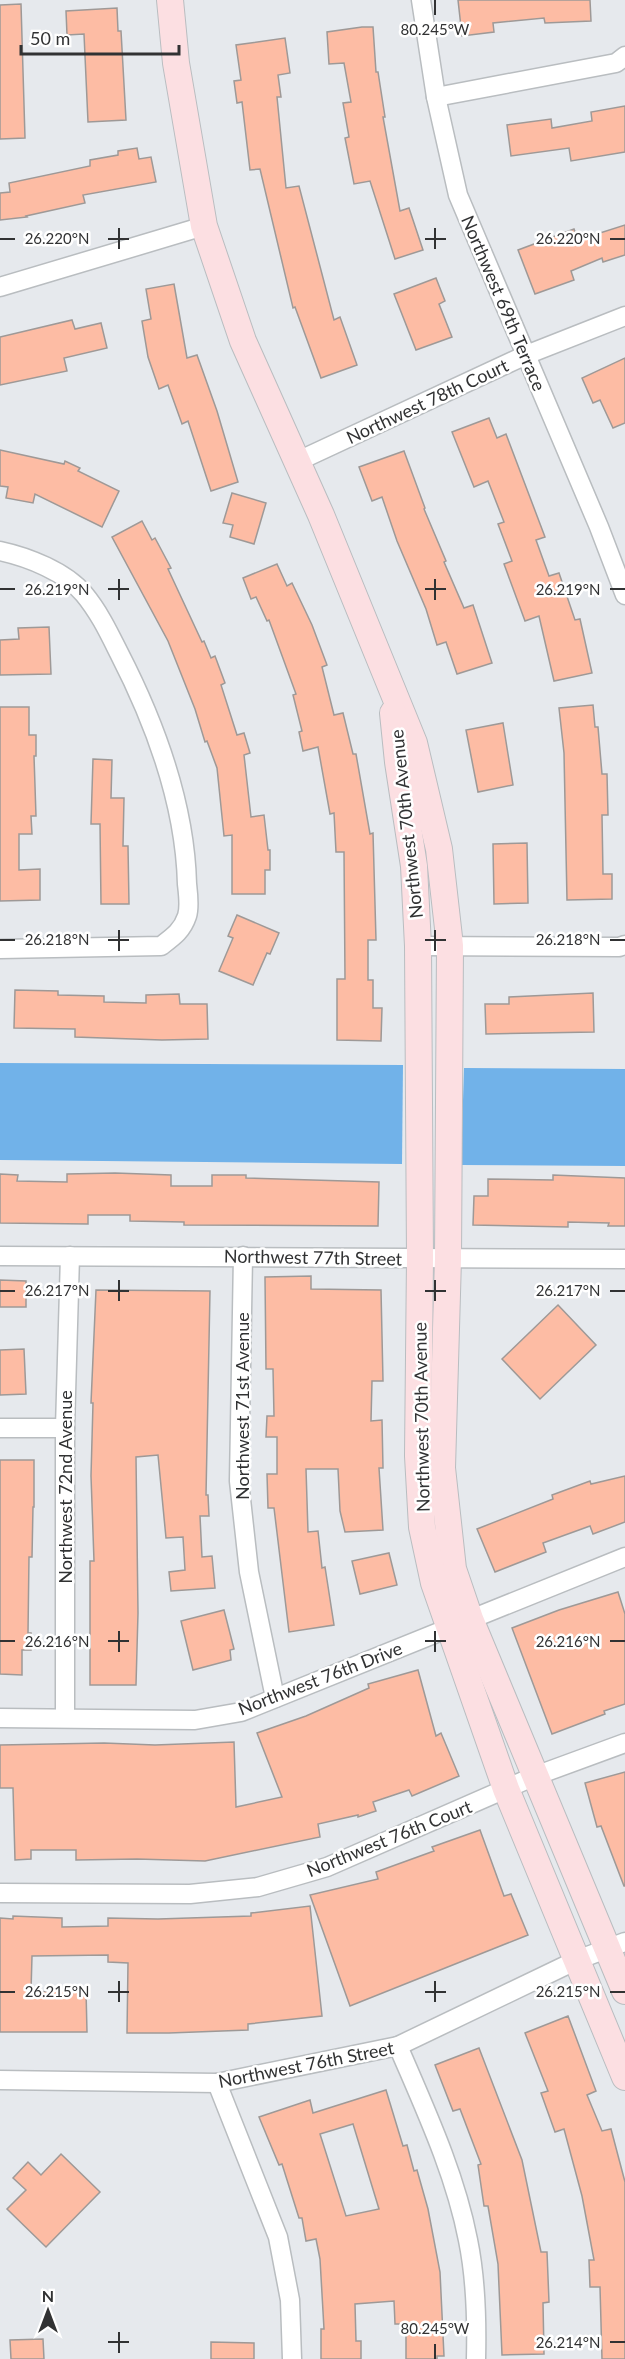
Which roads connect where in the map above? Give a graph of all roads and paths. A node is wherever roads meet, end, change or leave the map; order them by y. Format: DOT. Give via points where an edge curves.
graph roads {
  1 [pos="170,0"];
  2 [pos="421,0"];
  3 [pos="625,56"];
  4 [pos="436,97"];
  5 [pos="204,226"];
  6 [pos="0,287"];
  7 [pos="625,316"];
  8 [pos="526,355"];
  9 [pos="296,462"];
  10 [pos="0,551"];
  11 [pos="625,595"];
  12 [pos="391,686"];
  13 [pos="625,945"];
  14 [pos="418,946"];
  15 [pos="450,946"];
  16 [pos="0,949"];
  17 [pos="0,1256"];
  18 [pos="70,1256"];
  19 [pos="243,1256"];
  20 [pos="420,1258"];
  21 [pos="448,1259"];
  22 [pos="625,1259"];
  23 [pos="0,1428"];
  24 [pos="64,1428"];
  25 [pos="625,1557"];
  26 [pos="460,1623"];
  27 [pos="275,1698"];
  28 [pos="0,1718"];
  29 [pos="64,1718"];
  30 [pos="625,1743"];
  31 [pos="535,1776"];
  32 [pos="506,1789"];
  33 [pos="0,1893"];
  34 [pos="616,1945"];
  35 [pos="577,1960"];
  36 [pos="625,1991"];
  37 [pos="399,2046"];
  38 [pos="625,2077"];
  39 [pos="0,2080"];
  40 [pos="217,2083"];
  41 [pos="292,2359"];
  42 [pos="476,2359"];
  1 -- 5 [label="street, Northwest 70th Avenue" via="176,63"];
  2 -- 4 [label="street, Northwest 69th Terrace"];
  3 -- 4 [label="street" via="616,63"];
  4 -- 8 [label="street, Northwest 69th Terrace" via="458,195"];
  5 -- 6 [label="street"];
  5 -- 9 [label="street, Northwest 70th Avenue" via="243,341"];
  7 -- 8 [label="street, Northwest 78th Court"];
  8 -- 9 [label="street, Northwest 78th Court"];
  8 -- 11 [label="street, Northwest 69th Terrace"];
  9 -- 12 [label="street, Northwest 70th Avenue"];
  10 -- 16 [label="street" via="54,571 83,593 107,628 134,682 173,790 187,866 188,914 180,932 161,946"];
  12 -- 14 [label="street, Northwest 70th Avenue" via="414,866"];
  12 -- 15 [label="street, Northwest 70th Avenue" via="414,743 439,849"];
  13 -- 15 [label="street"];
  14 -- 15 [label="street"];
  14 -- 20 [label="street, Northwest 70th Avenue"];
  15 -- 21 [label="street, Northwest 70th Avenue"];
  17 -- 18 [label="street, Northwest 77th Street"];
  18 -- 19 [label="street, Northwest 77th Street"];
  18 -- 24 [label="street, Northwest 72nd Avenue"];
  19 -- 20 [label="street, Northwest 77th Street"];
  19 -- 27 [label="street, Northwest 71st Avenue" via="239,1481 249,1572"];
  20 -- 21 [label="street, Northwest 77th Street"];
  20 -- 26 [label="street, Northwest 70th Avenue" via="418,1456 422,1527 434,1583"];
  21 -- 22 [label="street, Northwest 77th Street"];
  21 -- 26 [label="street, Northwest 70th Avenue" via="442,1468"];
  23 -- 24 [label="street"];
  24 -- 29 [label="street, Northwest 72nd Avenue"];
  25 -- 26 [label="street, Northwest 76th Drive"];
  26 -- 27 [label="street, Northwest 76th Drive"];
  26 -- 31 [label="street, Northwest 70th Avenue"];
  26 -- 32 [label="street, Northwest 70th Avenue"];
  27 -- 29 [label="street, Northwest 76th Drive" via="241,1712 195,1720"];
  28 -- 29 [label="street, Northwest 76th Drive"];
  30 -- 31 [label="street, Northwest 76th Court"];
  31 -- 32 [label="street, Northwest 76th Court"];
  31 -- 34 [label="street, Northwest 70th Avenue"];
  32 -- 33 [label="street, Northwest 76th Court" via="327,1867 258,1887 190,1894"];
  32 -- 35 [label="street, Northwest 70th Avenue"];
  34 -- 35 [label="street, Northwest 76th Street"];
  34 -- 36 [label="street, Northwest 70th Avenue"];
  35 -- 37 [label="street, Northwest 76th Street"];
  35 -- 38 [label="street, Northwest 70th Avenue"];
  37 -- 40 [label="street, Northwest 76th Street"];
  37 -- 42 [label="street" via="444,2157 468,2240 477,2309"];
  39 -- 40 [label="street, Northwest 76th Street"];
  40 -- 41 [label="street" via="278,2237 290,2300"];
}
